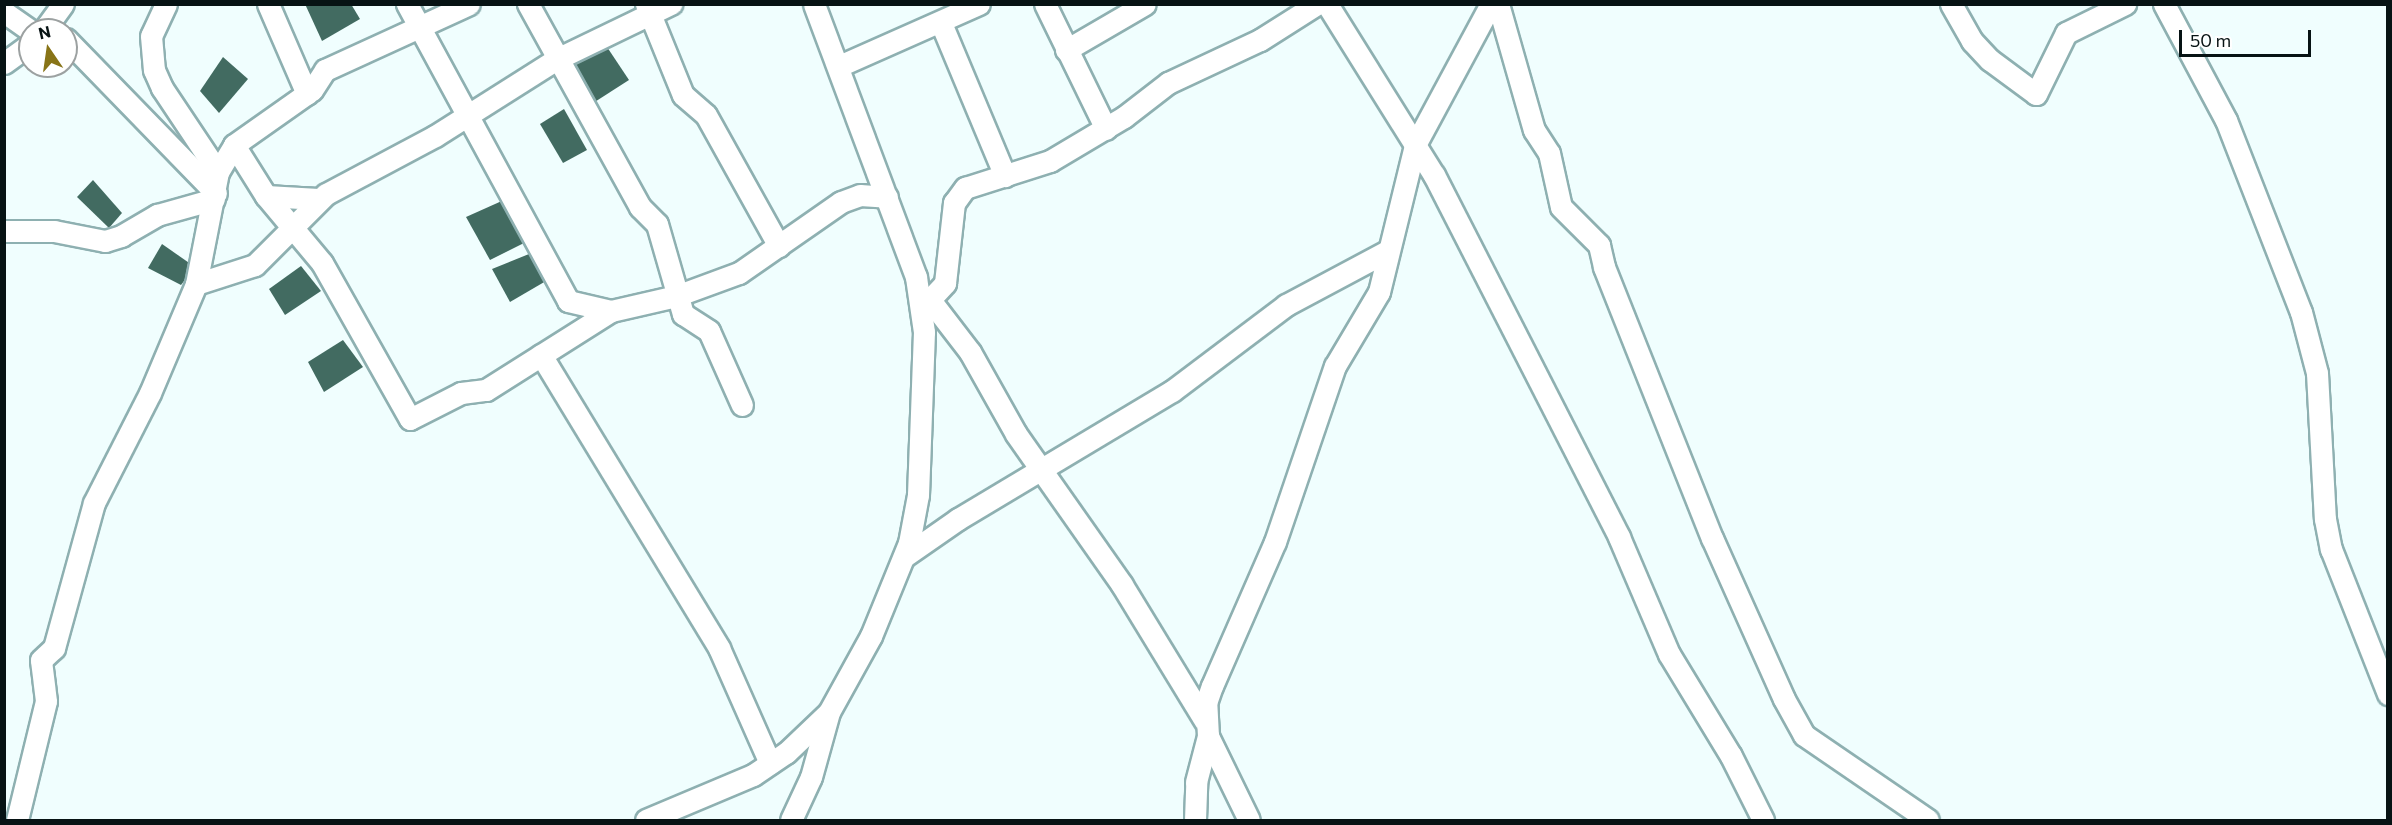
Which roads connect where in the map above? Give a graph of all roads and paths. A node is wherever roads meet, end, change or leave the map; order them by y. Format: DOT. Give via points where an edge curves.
graph roads {
  1 [pos="63,4"];
  2 [pos="166,4"];
  3 [pos="268,4"];
  4 [pos="407,4"];
  5 [pos="469,4"];
  6 [pos="528,4"];
  7 [pos="670,4"];
  8 [pos="814,4"];
  9 [pos="979,4"];
  10 [pos="1045,4"];
  11 [pos="1145,4"];
  12 [pos="1317,4"];
  13 [pos="1327,4"];
  14 [pos="1491,4"];
  15 [pos="1498,4"];
  16 [pos="1951,4"];
  17 [pos="2126,4"];
  18 [pos="2164,4"];
  19 [pos="648,9"];
  20 [pos="4,12"];
  21 [pos="56,18"];
  22 [pos="18,22"];
  23 [pos="941,23"];
  24 [pos="419,28"];
  25 [pos="1066,50"];
  26 [pos="78,52"];
  27 [pos="18,53"];
  28 [pos="557,59"];
  29 [pos="4,63"];
  30 [pos="839,66"];
  31 [pos="307,94"];
  32 [pos="467,116"];
  33 [pos="1106,129"];
  34 [pos="234,145"];
  35 [pos="1415,145"];
  36 [pos="218,172"];
  37 [pos="1005,176"];
  38 [pos="215,196"];
  39 [pos="266,196"];
  40 [pos="887,197"];
  41 [pos="318,199"];
  42 [pos="294,229"];
  43 [pos="4,231"];
  44 [pos="779,246"];
  45 [pos="1387,251"];
  46 [pos="196,284"];
  47 [pos="676,296"];
  48 [pos="926,304"];
  49 [pos="611,311"];
  50 [pos="541,355"];
  51 [pos="742,405"];
  52 [pos="1040,470"];
  53 [pos="905,556"];
  54 [pos="2388,694"];
  55 [pos="829,712"];
  56 [pos="1207,729"];
  57 [pos="770,763"];
  58 [pos="17,820"];
  59 [pos="646,820"];
  60 [pos="791,820"];
  61 [pos="1195,820"];
  62 [pos="1249,820"];
  63 [pos="1763,820"];
  64 [pos="1928,820"];
  1 -- 21 [label="street"];
  2 -- 36 [label="street" via="151,36 154,70"];
  3 -- 31 [label="street"];
  4 -- 24 [label="street"];
  5 -- 24 [label="street"];
  6 -- 28 [label="street"];
  7 -- 19 [label="street"];
  8 -- 30 [label="street"];
  9 -- 23 [label="street"];
  10 -- 25 [label="street"];
  11 -- 25 [label="street"];
  12 -- 33 [label="street" via="1260,40 1168,83"];
  13 -- 35 [label="street"];
  14 -- 35 [label="street"];
  15 -- 64 [label="street" via="1534,130 1549,153 1561,207 1599,245 1604,267 1712,538 1784,699 1804,735"];
  16 -- 17 [label="street" via="1972,41 1990,60 2036,94 2066,33"];
  18 -- 54 [label="street" via="2226,120 2301,312 2317,373 2325,519 2331,549"];
  19 -- 28 [label="street"];
  19 -- 44 [label="street" via="683,95 706,115"];
  20 -- 22 [label="street"];
  23 -- 30 [label="street"];
  23 -- 37 [label="street"];
  24 -- 31 [label="street" via="325,70 318,85"];
  24 -- 32 [label="street"];
  25 -- 33 [label="street"];
  26 -- 38 [label="street"];
  27 -- 29 [label="street"];
  28 -- 32 [label="street"];
  28 -- 47 [label="street" via="640,207 657,224"];
  30 -- 40 [label="street"];
  31 -- 34 [label="street"];
  32 -- 41 [label="street"];
  32 -- 49 [label="street" via="568,301"];
  33 -- 37 [label="street" via="1050,161"];
  34 -- 36 [label="street"];
  34 -- 39 [label="street"];
  35 -- 45 [label="street"];
  35 -- 63 [label="street" via="1502,303 1619,537 1669,654 1731,756"];
  36 -- 38 [label="street"];
  37 -- 48 [label="street" via="958,194 945,283"];
  38 -- 43 [label="street" via="157,215 105,241 54,231"];
  38 -- 46 [label="street"];
  39 -- 41 [label="street"];
  39 -- 42 [label="street"];
  40 -- 44 [label="street" via="860,195 841,202"];
  40 -- 48 [label="street"];
  41 -- 42 [label="street"];
  42 -- 46 [label="street" via="255,265"];
  42 -- 50 [label="street" via="345,300 408,418 461,393 486,390"];
  44 -- 47 [label="street" via="739,273"];
  45 -- 52 [label="street" via="1303,294 1172,391"];
  45 -- 56 [label="street" via="1379,292 1342,353 1328,386 1279,531 1212,686"];
  46 -- 58 [label="street" via="150,393 94,503 54,648 41,660 46,701"];
  47 -- 49 [label="street"];
  47 -- 51 [label="street" via="688,320 709,331"];
  48 -- 52 [label="street" via="970,352"];
  48 -- 53 [label="street" via="918,495"];
  49 -- 50 [label="street"];
  50 -- 57 [label="street" via="719,648"];
  52 -- 53 [label="street"];
  52 -- 56 [label="street" via="1122,585"];
  53 -- 55 [label="street" via="871,636"];
  55 -- 57 [label="street"];
  55 -- 60 [label="street" via="811,777"];
  56 -- 61 [label="street" via="1196,782"];
  56 -- 62 [label="street"];
  57 -- 59 [label="street" via="697,800"];
}
